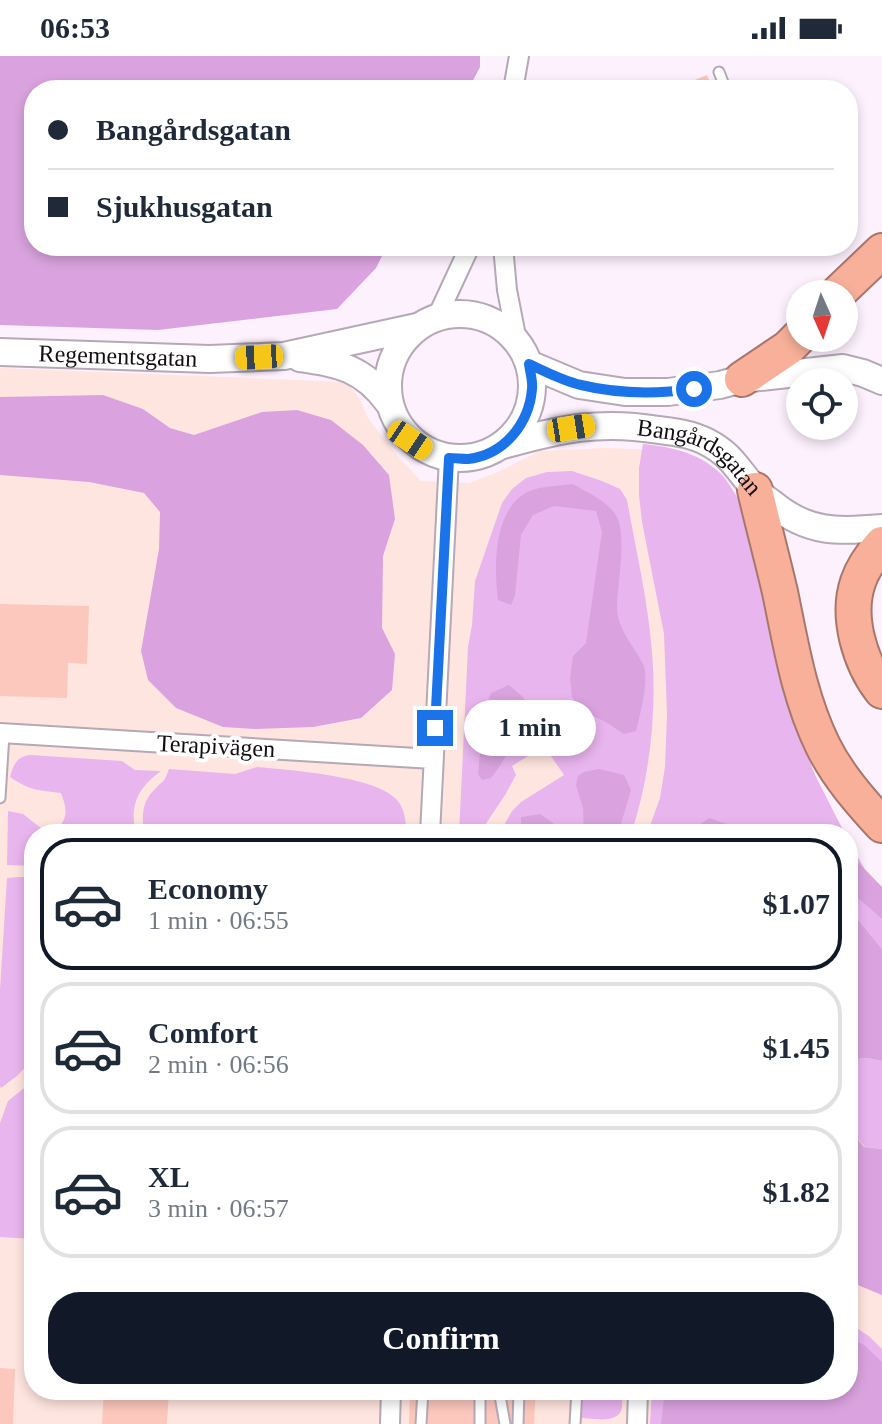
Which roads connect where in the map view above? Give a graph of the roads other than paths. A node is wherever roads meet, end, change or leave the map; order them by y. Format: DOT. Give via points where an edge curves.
graph roads {
  1 [pos="519,56"];
  2 [pos="719,72"];
  3 [pos="515,80"];
  4 [pos="722,80"];
  5 [pos="882,251"];
  6 [pos="464,256"];
  7 [pos="504,256"];
  8 [pos="852,280"];
  9 [pos="427,322"];
  10 [pos="786,349"];
  11 [pos="0,352"];
  12 [pos="523,352"];
  13 [pos="284,356"];
  14 [pos="742,379"];
  15 [pos="882,381"];
  16 [pos="388,402"];
  17 [pos="503,445"];
  18 [pos="449,458"];
  19 [pos="755,490"];
  20 [pos="882,528"];
  21 [pos="882,544"];
  22 [pos="882,691"];
  23 [pos="2,734"];
  24 [pos="433,759"];
  25 [pos="0,798"];
  26 [pos="430,824"];
  27 [pos="882,825"];
  28 [pos="391,1400"];
  29 [pos="422,1400"];
  30 [pos="480,1400"];
  31 [pos="501,1400"];
  32 [pos="519,1400"];
  33 [pos="576,1400"];
  34 [pos="638,1400"];
  35 [pos="390,1424"];
  36 [pos="421,1424"];
  37 [pos="480,1424"];
  38 [pos="505,1424"];
  39 [pos="518,1424"];
  40 [pos="575,1424"];
  41 [pos="637,1424"];
  1 -- 3 [label="street"];
  2 -- 4 [label="lane"];
  5 -- 8 [label="highway"];
  6 -- 9 [label="street"];
  7 -- 12 [label="street"];
  9 -- 12 [label="street" via="458,314 480,317 500,326"];
  9 -- 13 [label="street, Regementsgatan"];
  9 -- 16 [label="street" via="402,342 392,360"];
  10 -- 14 [label="highway"];
  11 -- 13 [label="street, Regementsgatan" via="210,359"];
  12 -- 14 [label="street, Bangårdsgatan" via="579,385 625,392 668,392"];
  12 -- 17 [label="street" via="533,386 529,409"];
  13 -- 16 [label="street, Regementsgatan" via="322,360 366,377"];
  14 -- 15 [label="street, Bangårdsgatan" via="843,368"];
  16 -- 18 [label="street" via="410,440"];
  17 -- 18 [label="street" via="477,457"];
  17 -- 19 [label="street, Bangårdsgatan" via="594,425 683,434 725,453"];
  18 -- 24 [label="street"];
  19 -- 20 [label="street, Bangårdsgatan" via="807,525 826,530"];
  19 -- 27 [label="highway" via="803,698 824,747"];
  21 -- 22 [label="highway" via="857,584 855,628 872,678"];
  23 -- 24 [label="street, Terapivägen"];
  23 -- 25 [label="lane"];
  24 -- 26 [label="street"];
  28 -- 35 [label="street"];
  29 -- 36 [label="lane"];
  30 -- 37 [label="lane"];
  31 -- 38 [label="lane"];
  32 -- 39 [label="lane"];
  33 -- 40 [label="lane"];
  34 -- 41 [label="street"];
}
